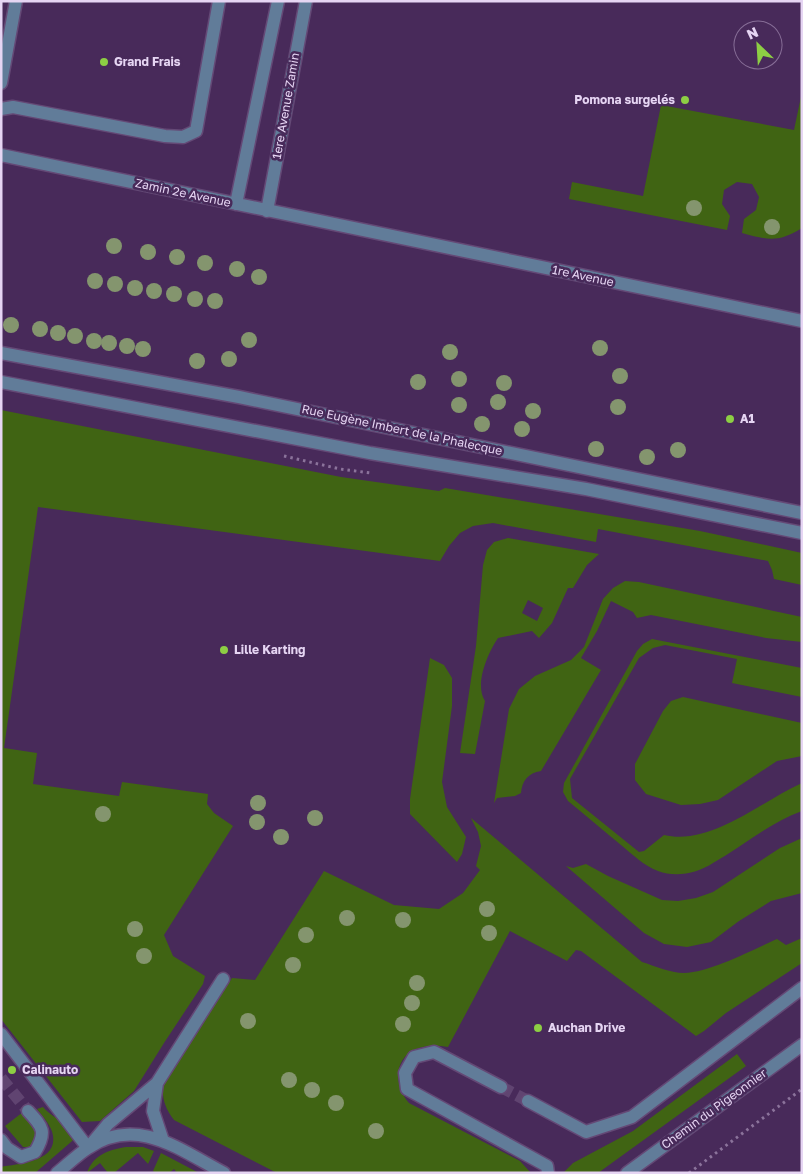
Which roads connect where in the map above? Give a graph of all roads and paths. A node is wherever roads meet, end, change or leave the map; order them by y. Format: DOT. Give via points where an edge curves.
graph roads {
  1 [pos="16,1"];
  2 [pos="218,1"];
  3 [pos="278,1"];
  4 [pos="306,1"];
  5 [pos="1,83"];
  6 [pos="1,109"];
  7 [pos="1,155"];
  8 [pos="236,204"];
  9 [pos="267,211"];
  10 [pos="364,231"];
  11 [pos="802,321"];
  12 [pos="1,353"];
  13 [pos="1,382"];
  14 [pos="802,512"];
  15 [pos="802,533"];
  16 [pos="223,979"];
  17 [pos="802,988"];
  18 [pos="1,1034"];
  19 [pos="802,1045"];
  20 [pos="157,1083"];
  21 [pos="501,1086"];
  22 [pos="802,1089"];
  23 [pos="528,1101"];
  24 [pos="28,1111"];
  25 [pos="1,1140"];
  26 [pos="163,1141"];
  27 [pos="88,1148"];
  28 [pos="548,1169"];
  29 [pos="57,1173"];
  30 [pos="224,1173"];
  31 [pos="627,1173"];
  32 [pos="689,1173"];
  1 -- 5 [label="street"];
  2 -- 6 [label="street" via="196,131 183,137 165,136 14,107"];
  3 -- 8 [label="street"];
  4 -- 9 [label="street, 1ere Avenue Zamin"];
  7 -- 8 [label="street, Zamin 2e Avenue"];
  8 -- 9 [label="street, Zamin 2e Avenue"];
  9 -- 10 [label="street, Zamin 2e Avenue"];
  10 -- 11 [label="street, 1re Avenue"];
  12 -- 14 [label="street, Rue Eugène Imbert de la Phalecque" via="239,397"];
  13 -- 15 [label="street, Rue Eugène Imbert de la Phalecque" via="370,453 586,488"];
  16 -- 20 [label="street"];
  17 -- 23 [label="street" via="632,1117 586,1132"];
  18 -- 27 [label="street"];
  19 -- 31 [label="street, Chemin du Pigeonnier"];
  20 -- 26 [label="street" via="153,1111"];
  20 -- 27 [label="street" via="108,1124"];
  21 -- 28 [label="street" via="434,1052 414,1057 405,1073 407,1089"];
  22 -- 32 [label="path"];
  24 -- 25 [label="street" via="41,1125 43,1139 35,1152 21,1157"];
  26 -- 27 [label="street" via="150,1136 123,1134"];
  26 -- 30 [label="street"];
  27 -- 29 [label="street"];
}
